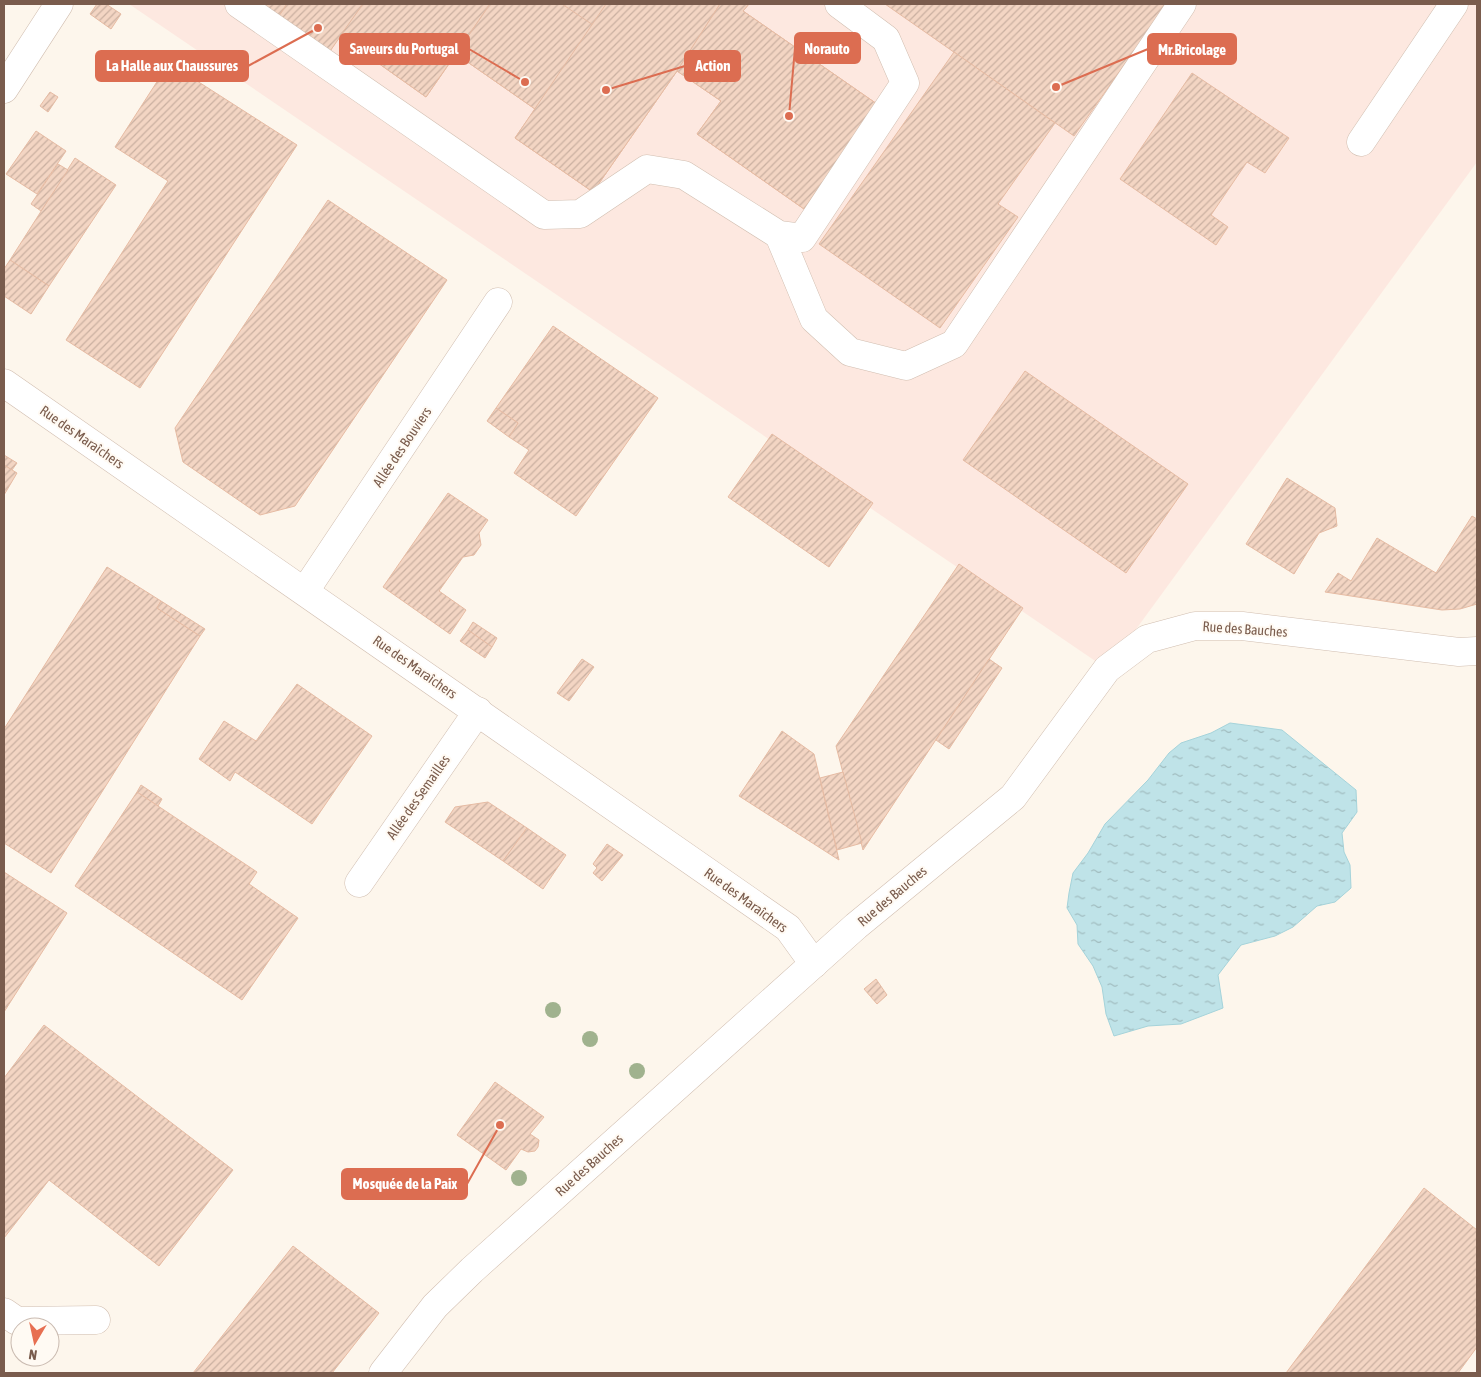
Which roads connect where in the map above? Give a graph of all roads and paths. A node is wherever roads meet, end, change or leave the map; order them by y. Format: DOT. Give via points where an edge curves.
graph roads {
  1 [pos="59,4"];
  2 [pos="239,4"];
  3 [pos="839,4"];
  4 [pos="1182,4"];
  5 [pos="1454,4"];
  6 [pos="4,89"];
  7 [pos="1361,142"];
  8 [pos="779,236"];
  9 [pos="498,302"];
  10 [pos="4,383"];
  11 [pos="305,591"];
  12 [pos="1477,651"];
  13 [pos="478,711"];
  14 [pos="359,883"];
  15 [pos="814,964"];
  16 [pos="4,1312"];
  17 [pos="96,1320"];
  18 [pos="383,1373"];
  1 -- 6 [label="street"];
  2 -- 8 [label="street" via="544,215 580,214 647,169 684,175"];
  3 -- 8 [label="street" via="886,39 905,83 802,238"];
  4 -- 8 [label="street" via="954,344 906,366 850,352 814,320"];
  5 -- 7 [label="street"];
  9 -- 11 [label="street, Allée des Bouviers"];
  10 -- 11 [label="street, Rue des Maraîchers"];
  11 -- 13 [label="street, Rue des Maraîchers"];
  12 -- 15 [label="street, Rue des Bauches" via="1459,652 1242,626 1195,626 1147,638 1107,669 1012,798"];
  13 -- 14 [label="street, Allée des Semailles"];
  13 -- 15 [label="street, Rue des Maraîchers" via="788,928"];
  15 -- 18 [label="street, Rue des Bauches" via="472,1270 435,1306"];
  16 -- 17 [label="street" via="17,1321"];
}
